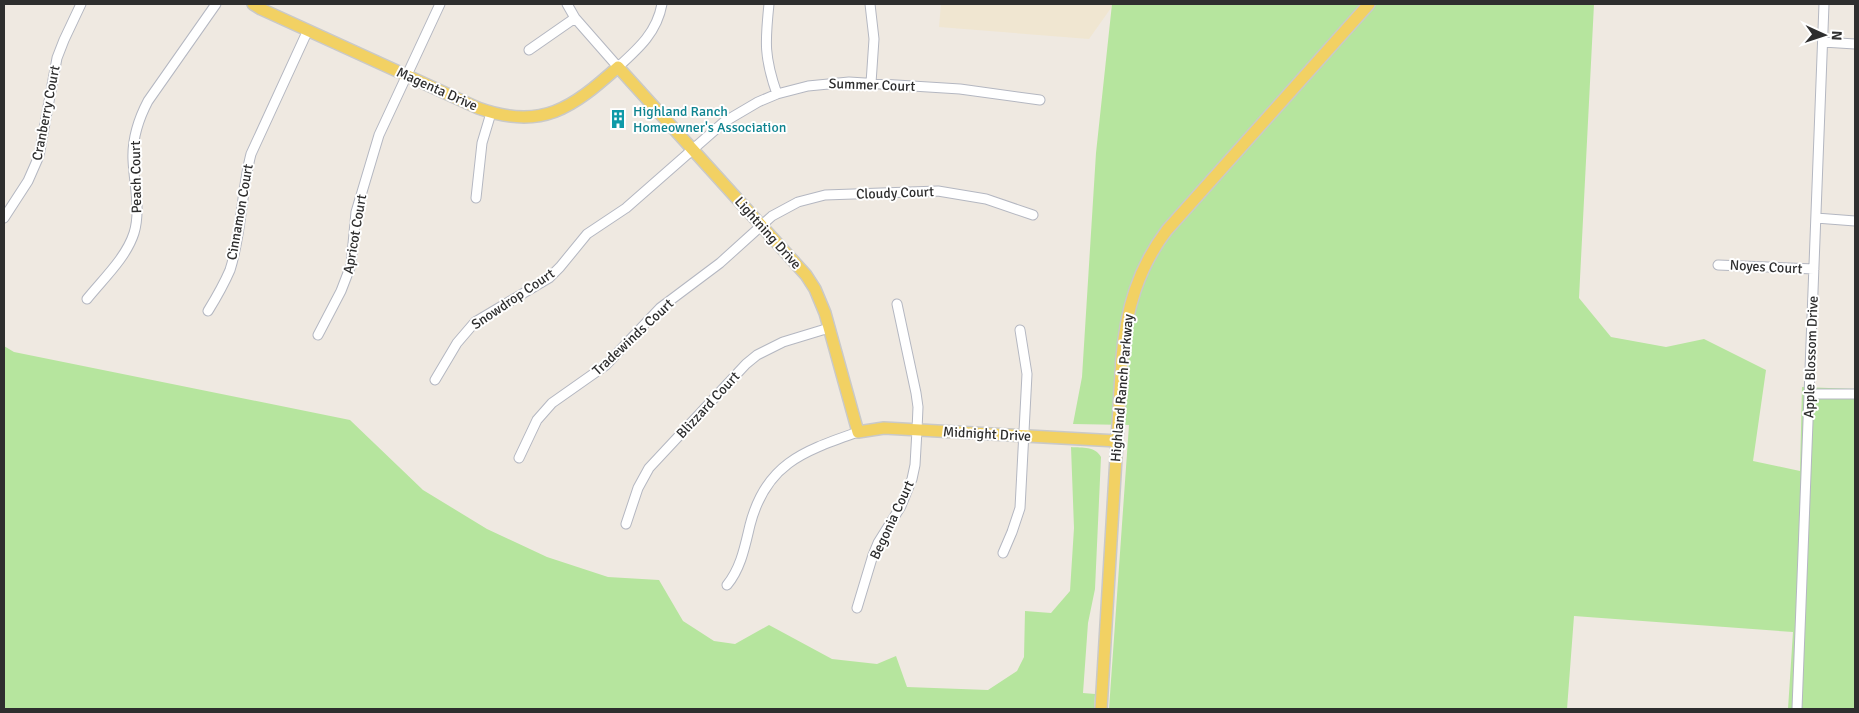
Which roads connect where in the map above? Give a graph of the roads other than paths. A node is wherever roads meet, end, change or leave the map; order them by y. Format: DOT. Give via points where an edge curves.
graph roads {
  1 [pos="81,4"];
  2 [pos="216,4"];
  3 [pos="254,4"];
  4 [pos="440,4"];
  5 [pos="567,4"];
  6 [pos="662,4"];
  7 [pos="769,4"];
  8 [pos="870,4"];
  9 [pos="1369,4"];
  10 [pos="1824,4"];
  11 [pos="575,18"];
  12 [pos="308,30"];
  13 [pos="1823,42"];
  14 [pos="1855,44"];
  15 [pos="529,50"];
  16 [pos="618,67"];
  17 [pos="406,75"];
  18 [pos="871,83"];
  19 [pos="777,94"];
  20 [pos="1040,100"];
  21 [pos="491,112"];
  22 [pos="692,149"];
  23 [pos="476,198"];
  24 [pos="1033,215"];
  25 [pos="4,218"];
  26 [pos="1816,218"];
  27 [pos="1855,220"];
  28 [pos="761,225"];
  29 [pos="1718,265"];
  30 [pos="1814,270"];
  31 [pos="87,299"];
  32 [pos="897,304"];
  33 [pos="208,311"];
  34 [pos="829,328"];
  35 [pos="1020,330"];
  36 [pos="318,335"];
  37 [pos="435,380"];
  38 [pos="1810,394"];
  39 [pos="1855,394"];
  40 [pos="917,430"];
  41 [pos="858,432"];
  42 [pos="1024,436"];
  43 [pos="1117,442"];
  44 [pos="519,458"];
  45 [pos="626,524"];
  46 [pos="1003,553"];
  47 [pos="727,585"];
  48 [pos="857,608"];
  49 [pos="1101,709"];
  50 [pos="1797,709"];
  1 -- 25 [label="street, Cranberry Court" via="57,58 35,168"];
  2 -- 31 [label="street, Peach Court" via="141,115 133,159 137,210 134,234 123,254"];
  3 -- 12 [label="main road, Magenta Drive"];
  4 -- 17 [label="street, Apricot Court"];
  5 -- 11 [label="street"];
  6 -- 16 [label="street" via="651,35"];
  7 -- 19 [label="street" via="765,46"];
  8 -- 18 [label="street" via="874,39"];
  9 -- 43 [label="main road, Highland Ranch Parkway" via="1177,218 1150,254 1137,281 1127,319"];
  10 -- 13 [label="street, Apple Blossom Drive"];
  11 -- 15 [label="street"];
  11 -- 16 [label="street"];
  12 -- 17 [label="main road, Magenta Drive"];
  12 -- 33 [label="street, Cinnamon Court" via="252,154 230,269"];
  13 -- 14 [label="street"];
  13 -- 26 [label="street, Apple Blossom Drive"];
  16 -- 21 [label="main road, Magenta Drive" via="587,94 563,109 519,117"];
  16 -- 22 [label="main road, Lightning Drive"];
  17 -- 21 [label="main road, Magenta Drive"];
  17 -- 36 [label="street, Apricot Court" via="378,135 356,212 347,280"];
  18 -- 19 [label="street, Summer Court" via="828,83"];
  18 -- 20 [label="street, Summer Court" via="960,89"];
  19 -- 22 [label="street, Summer Court" via="724,122"];
  21 -- 23 [label="street" via="482,143"];
  22 -- 28 [label="main road, Lightning Drive"];
  22 -- 37 [label="street, Snowdrop Court" via="626,208 587,234 548,278 475,322 457,343"];
  24 -- 28 [label="street, Cloudy Court" via="986,198 914,191 810,198 784,208"];
  26 -- 27 [label="street"];
  26 -- 30 [label="street, Apple Blossom Drive"];
  28 -- 34 [label="main road, Lightning Drive" via="806,276 821,302"];
  28 -- 44 [label="street, Tradewinds Court" via="720,263 660,308 606,365 552,403 537,420"];
  29 -- 30 [label="street, Noyes Court"];
  30 -- 38 [label="street, Apple Blossom Drive"];
  32 -- 40 [label="street, Begonia Court" via="916,393"];
  34 -- 41 [label="main road, Lightning Drive"];
  34 -- 45 [label="street, Blizzard Court" via="783,342 746,364 649,468 638,488"];
  35 -- 42 [label="street" via="1027,374"];
  38 -- 39 [label="street"];
  38 -- 50 [label="street, Apple Blossom Drive"];
  40 -- 41 [label="main road, Midnight Drive" via="884,428"];
  40 -- 42 [label="main road, Midnight Drive"];
  40 -- 48 [label="street, Begonia Court" via="912,479 901,506 878,543"];
  41 -- 47 [label="street" via="813,448 778,472 756,507 741,560"];
  42 -- 43 [label="main road, Midnight Drive"];
  42 -- 46 [label="street" via="1020,508"];
  43 -- 49 [label="main road, Highland Ranch Parkway"];
}
